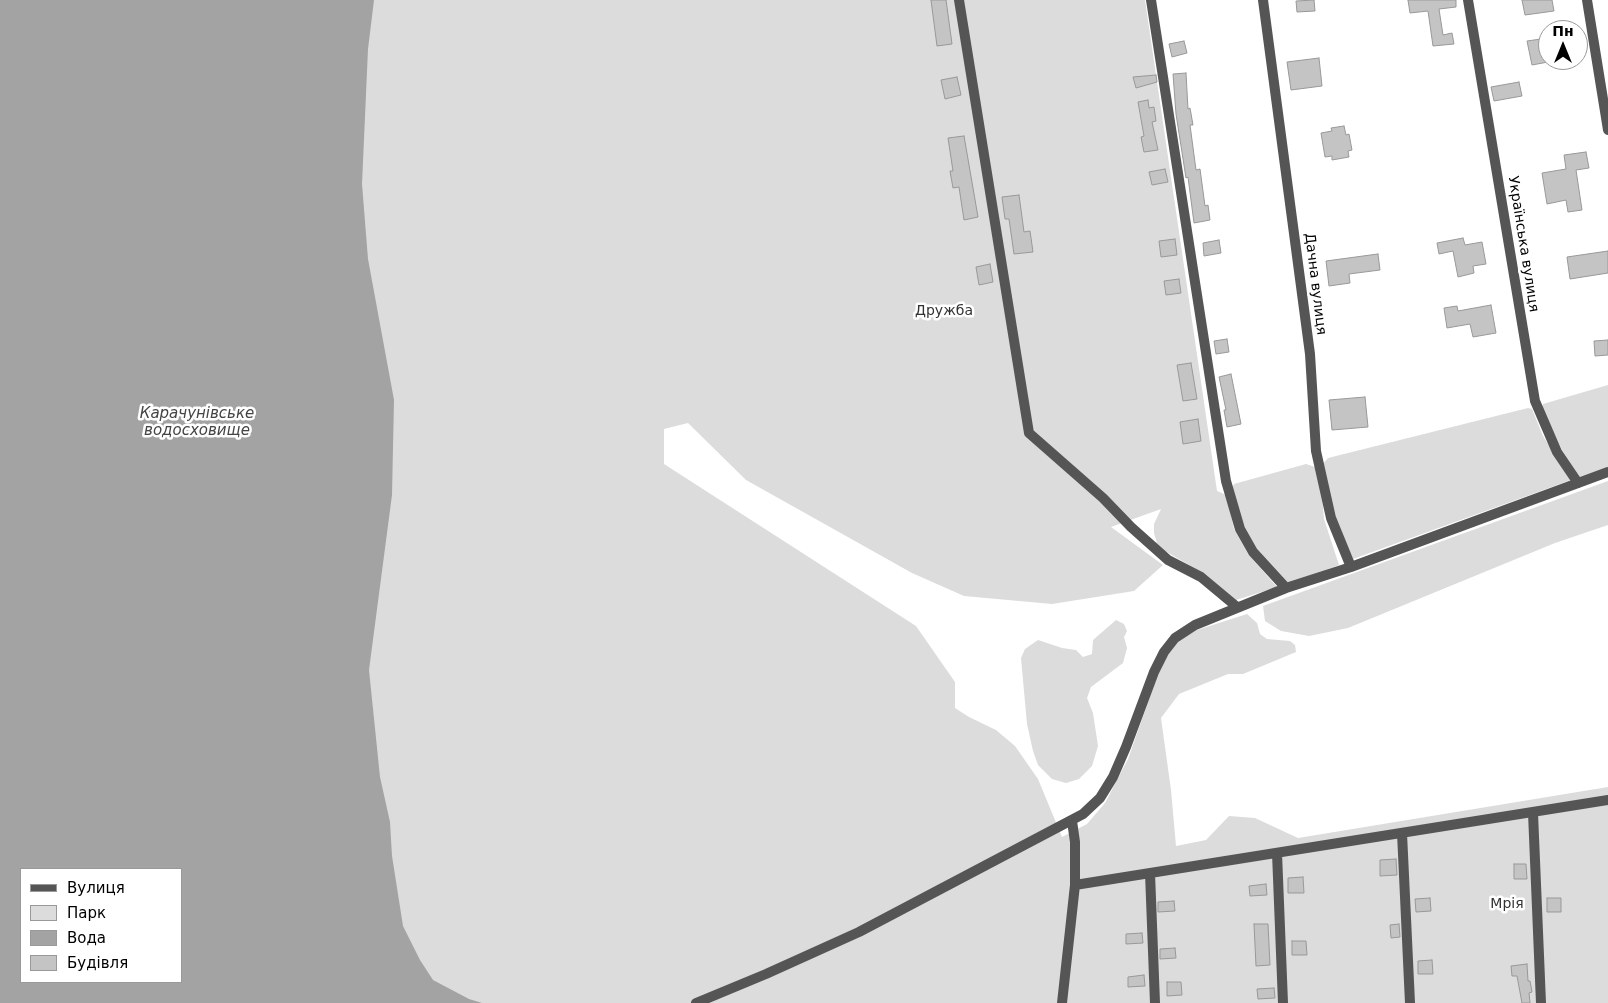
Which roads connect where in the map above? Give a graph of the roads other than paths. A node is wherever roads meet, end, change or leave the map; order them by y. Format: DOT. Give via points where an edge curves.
graph roads {
  1 [pos="959,0"];
  2 [pos="1151,0"];
  3 [pos="1263,0"];
  4 [pos="1468,0"];
  5 [pos="1587,0"];
  6 [pos="1608,130"];
  7 [pos="1608,472"];
  8 [pos="1578,483"];
  9 [pos="1351,567"];
  10 [pos="1286,588"];
  11 [pos="1237,607"];
  12 [pos="1608,800"];
  13 [pos="1533,813"];
  14 [pos="1072,821"];
  15 [pos="1402,833"];
  16 [pos="1277,853"];
  17 [pos="1150,873"];
  18 [pos="1075,885"];
  19 [pos="696,1003"];
  20 [pos="1062,1003"];
  21 [pos="1155,1003"];
  22 [pos="1283,1003"];
  23 [pos="1410,1003"];
  24 [pos="1540,1003"];
  1 -- 11 [label="street" via="1029,432 1168,560 1201,577"];
  2 -- 10 [label="street" via="1226,482 1240,529 1253,552"];
  3 -- 9 [label="street, Дачна вулиця" via="1310,354 1316,451 1330,518"];
  4 -- 8 [label="street, Українська вулиця" via="1535,401 1557,452"];
  5 -- 6 [label="street"];
  7 -- 8 [label="street"];
  8 -- 9 [label="street"];
  9 -- 10 [label="street"];
  10 -- 11 [label="street"];
  11 -- 14 [label="street" via="1195,625 1175,638 1164,652 1114,777 1100,798"];
  12 -- 13 [label="street"];
  13 -- 15 [label="street"];
  13 -- 24 [label="street"];
  14 -- 18 [label="street"];
  14 -- 19 [label="street" via="859,932"];
  15 -- 16 [label="street"];
  15 -- 23 [label="street"];
  16 -- 17 [label="street"];
  16 -- 22 [label="street"];
  17 -- 18 [label="street"];
  17 -- 21 [label="street"];
  18 -- 20 [label="street"];
}
